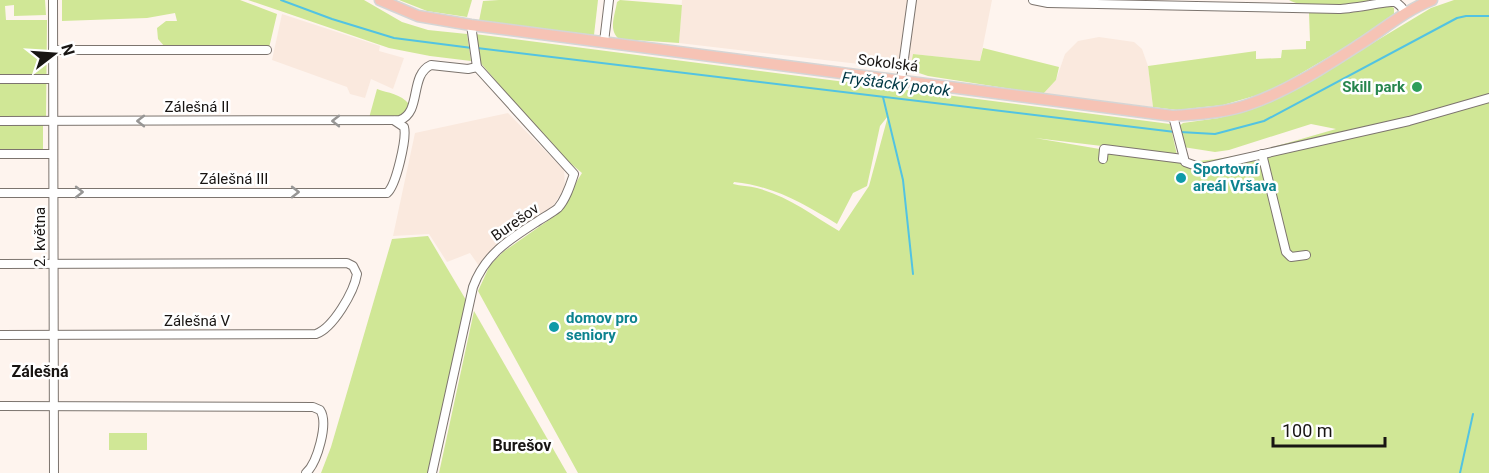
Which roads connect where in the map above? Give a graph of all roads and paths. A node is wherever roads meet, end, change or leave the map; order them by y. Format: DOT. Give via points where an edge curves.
graph roads {
  1 [pos="53,0"];
  2 [pos="380,0"];
  3 [pos="609,0"];
  4 [pos="912,0"];
  5 [pos="1033,0"];
  6 [pos="1432,0"];
  7 [pos="1104,2"];
  8 [pos="1276,4"];
  9 [pos="1339,4"];
  10 [pos="1406,13"];
  11 [pos="471,30"];
  12 [pos="604,42"];
  13 [pos="53,50"];
  14 [pos="267,50"];
  15 [pos="475,64"];
  16 [pos="0,79"];
  17 [pos="53,79"];
  18 [pos="901,80"];
  19 [pos="1489,98"];
  20 [pos="1173,116"];
  21 [pos="0,121"];
  22 [pos="53,121"];
  23 [pos="394,121"];
  24 [pos="0,154"];
  25 [pos="53,154"];
  26 [pos="1262,154"];
  27 [pos="1103,159"];
  28 [pos="1183,159"];
  29 [pos="0,193"];
  30 [pos="53,193"];
  31 [pos="1306,255"];
  32 [pos="0,264"];
  33 [pos="53,264"];
  34 [pos="0,335"];
  35 [pos="53,335"];
  36 [pos="0,406"];
  37 [pos="53,406"];
  38 [pos="54,473"];
  39 [pos="306,473"];
  40 [pos="432,473"];
  1 -- 13 [label="street, 2. května"];
  2 -- 11 [label="main road, Sokolská" via="418,16"];
  3 -- 12 [label="street"];
  4 -- 18 [label="street"];
  5 -- 7 [label="street"];
  6 -- 10 [label="main road, Sokolská"];
  7 -- 8 [label="street"];
  8 -- 9 [label="street"];
  9 -- 10 [label="street" via="1364,7 1390,1"];
  10 -- 20 [label="main road, Sokolská" via="1290,87 1248,105"];
  11 -- 12 [label="main road, Sokolská"];
  11 -- 15 [label="street"];
  12 -- 18 [label="main road, Sokolská"];
  13 -- 14 [label="street"];
  13 -- 17 [label="street, 2. května"];
  15 -- 23 [label="street" via="468,69 430,65 425,68 411,112"];
  15 -- 40 [label="street, Burešov" via="574,174 567,195 557,208 508,240 478,274"];
  16 -- 17 [label="street"];
  17 -- 22 [label="street, 2. května"];
  18 -- 20 [label="main road, Sokolská"];
  19 -- 26 [label="street" via="1409,121"];
  20 -- 28 [label="street"];
  21 -- 22 [label="street, Zálešná II"];
  23 -- 22 [label="street, Zálešná II, one-way"];
  22 -- 25 [label="street, 2. května"];
  30 -- 23 [label="street, Zálešná III, one-way" via="387,193 393,186 405,136 404,127"];
  24 -- 25 [label="street"];
  25 -- 30 [label="street, 2. května"];
  26 -- 28 [label="street" via="1206,167"];
  26 -- 31 [label="street" via="1286,252 1291,257"];
  27 -- 28 [label="street" via="1104,149"];
  29 -- 30 [label="street, Zálešná III"];
  30 -- 33 [label="street, 2. května"];
  32 -- 33 [label="street"];
  33 -- 35 [label="street, 2. května"];
  33 -- 35 [label="street, Zálešná V" via="347,263 357,270 345,304 316,334"];
  34 -- 35 [label="street, Zálešná V"];
  35 -- 37 [label="street, 2. května"];
  36 -- 37 [label="street"];
  37 -- 38 [label="street, 2. května"];
  37 -- 39 [label="street" via="313,406 322,413 320,441 315,461"];
}
